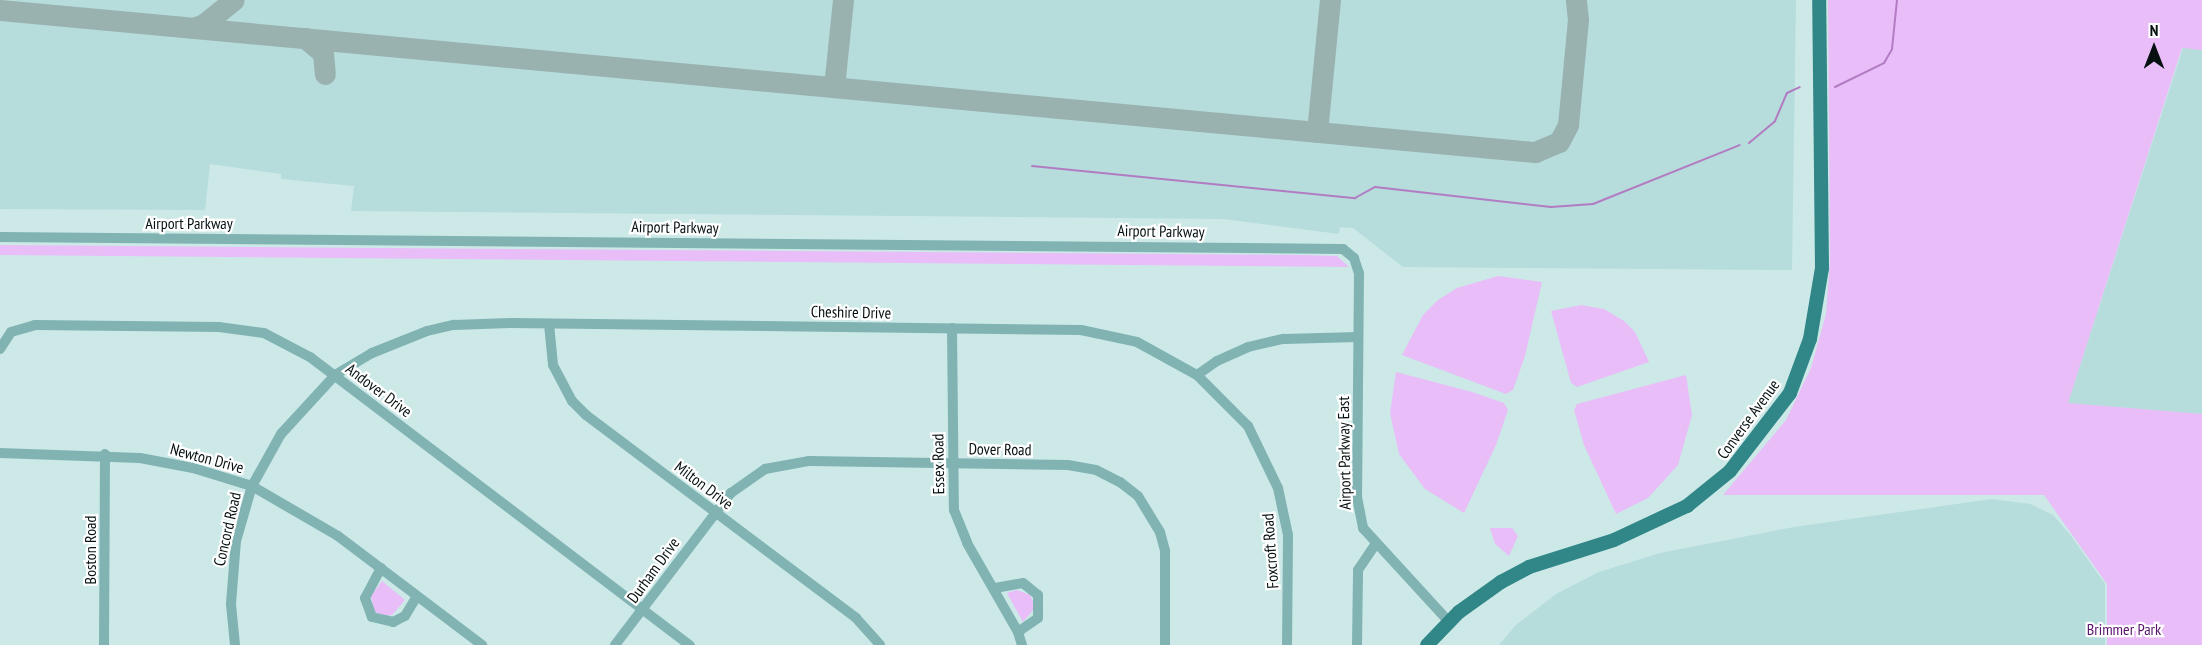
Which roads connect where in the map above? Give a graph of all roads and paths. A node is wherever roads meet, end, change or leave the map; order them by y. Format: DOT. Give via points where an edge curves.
graph roads {
  1 [pos="1819,0"];
  2 [pos="0,237"];
  3 [pos="1349,253"];
  4 [pos="549,324"];
  5 [pos="952,328"];
  6 [pos="1358,337"];
  7 [pos="0,350"];
  8 [pos="334,375"];
  9 [pos="1197,375"];
  10 [pos="0,453"];
  11 [pos="105,454"];
  12 [pos="951,463"];
  13 [pos="252,486"];
  14 [pos="715,512"];
  15 [pos="1376,545"];
  16 [pos="381,568"];
  17 [pos="995,588"];
  18 [pos="417,597"];
  19 [pos="642,610"];
  20 [pos="1449,622"];
  21 [pos="1018,632"];
  22 [pos="104,645"];
  23 [pos="236,645"];
  24 [pos="482,645"];
  25 [pos="615,645"];
  26 [pos="690,645"];
  27 [pos="880,645"];
  28 [pos="1022,645"];
  29 [pos="1166,645"];
  30 [pos="1287,645"];
  31 [pos="1357,645"];
  32 [pos="1427,645"];
  1 -- 20 [label="main road, Converse Avenue" via="1822,267 1810,339 1790,393 1730,471 1687,506 1614,540 1529,567 1491,588"];
  2 -- 3 [label="street, Airport Parkway" via="1311,247"];
  3 -- 6 [label="street, Airport Parkway East" via="1359,273"];
  4 -- 5 [label="street, Cheshire Drive"];
  4 -- 8 [label="street, Cheshire Drive" via="454,325 401,340"];
  4 -- 14 [label="street, Milton Drive" via="553,365 572,401"];
  5 -- 9 [label="street, Cheshire Drive" via="1056,328 1109,334 1163,353"];
  5 -- 12 [label="street, Essex Road"];
  6 -- 9 [label="street" via="1284,339 1257,345 1217,361"];
  6 -- 15 [label="street, Airport Parkway East" via="1358,510 1363,528"];
  7 -- 8 [label="street, Andover Drive" via="11,332 35,325 244,328 290,344"];
  8 -- 13 [label="street, Concord Road" via="281,434"];
  8 -- 19 [label="street, Andover Drive"];
  9 -- 30 [label="street, Foxcroft Road" via="1248,426 1278,488 1288,536"];
  10 -- 11 [label="street, Newton Drive"];
  11 -- 13 [label="street, Newton Drive" via="172,463"];
  11 -- 22 [label="street, Boston Road"];
  12 -- 14 [label="street, Dover Road" via="784,463 748,479"];
  12 -- 17 [label="street, Essex Road" via="959,525"];
  12 -- 29 [label="street, Dover Road" via="1068,465 1096,470 1138,496 1160,532 1165,551"];
  13 -- 16 [label="street, Newton Drive" via="309,517"];
  13 -- 23 [label="street, Concord Road" via="233,561 231,604"];
  14 -- 19 [label="street, Durham Drive"];
  14 -- 27 [label="street, Milton Drive" via="856,618"];
  15 -- 20 [label="street, Airport Parkway East"];
  15 -- 31 [label="street" via="1358,570"];
  16 -- 18 [label="street, Newton Drive"];
  16 -- 18 [label="street" via="365,598 372,617 393,622 405,616"];
  17 -- 21 [label="street, Essex Road"];
  17 -- 21 [label="street" via="1023,583 1038,594 1038,618"];
  18 -- 24 [label="street, Newton Drive"];
  19 -- 25 [label="street, Durham Drive"];
  19 -- 26 [label="street, Andover Drive"];
  20 -- 32 [label="main road, Converse Avenue"];
  21 -- 28 [label="street, Essex Road"];
}
